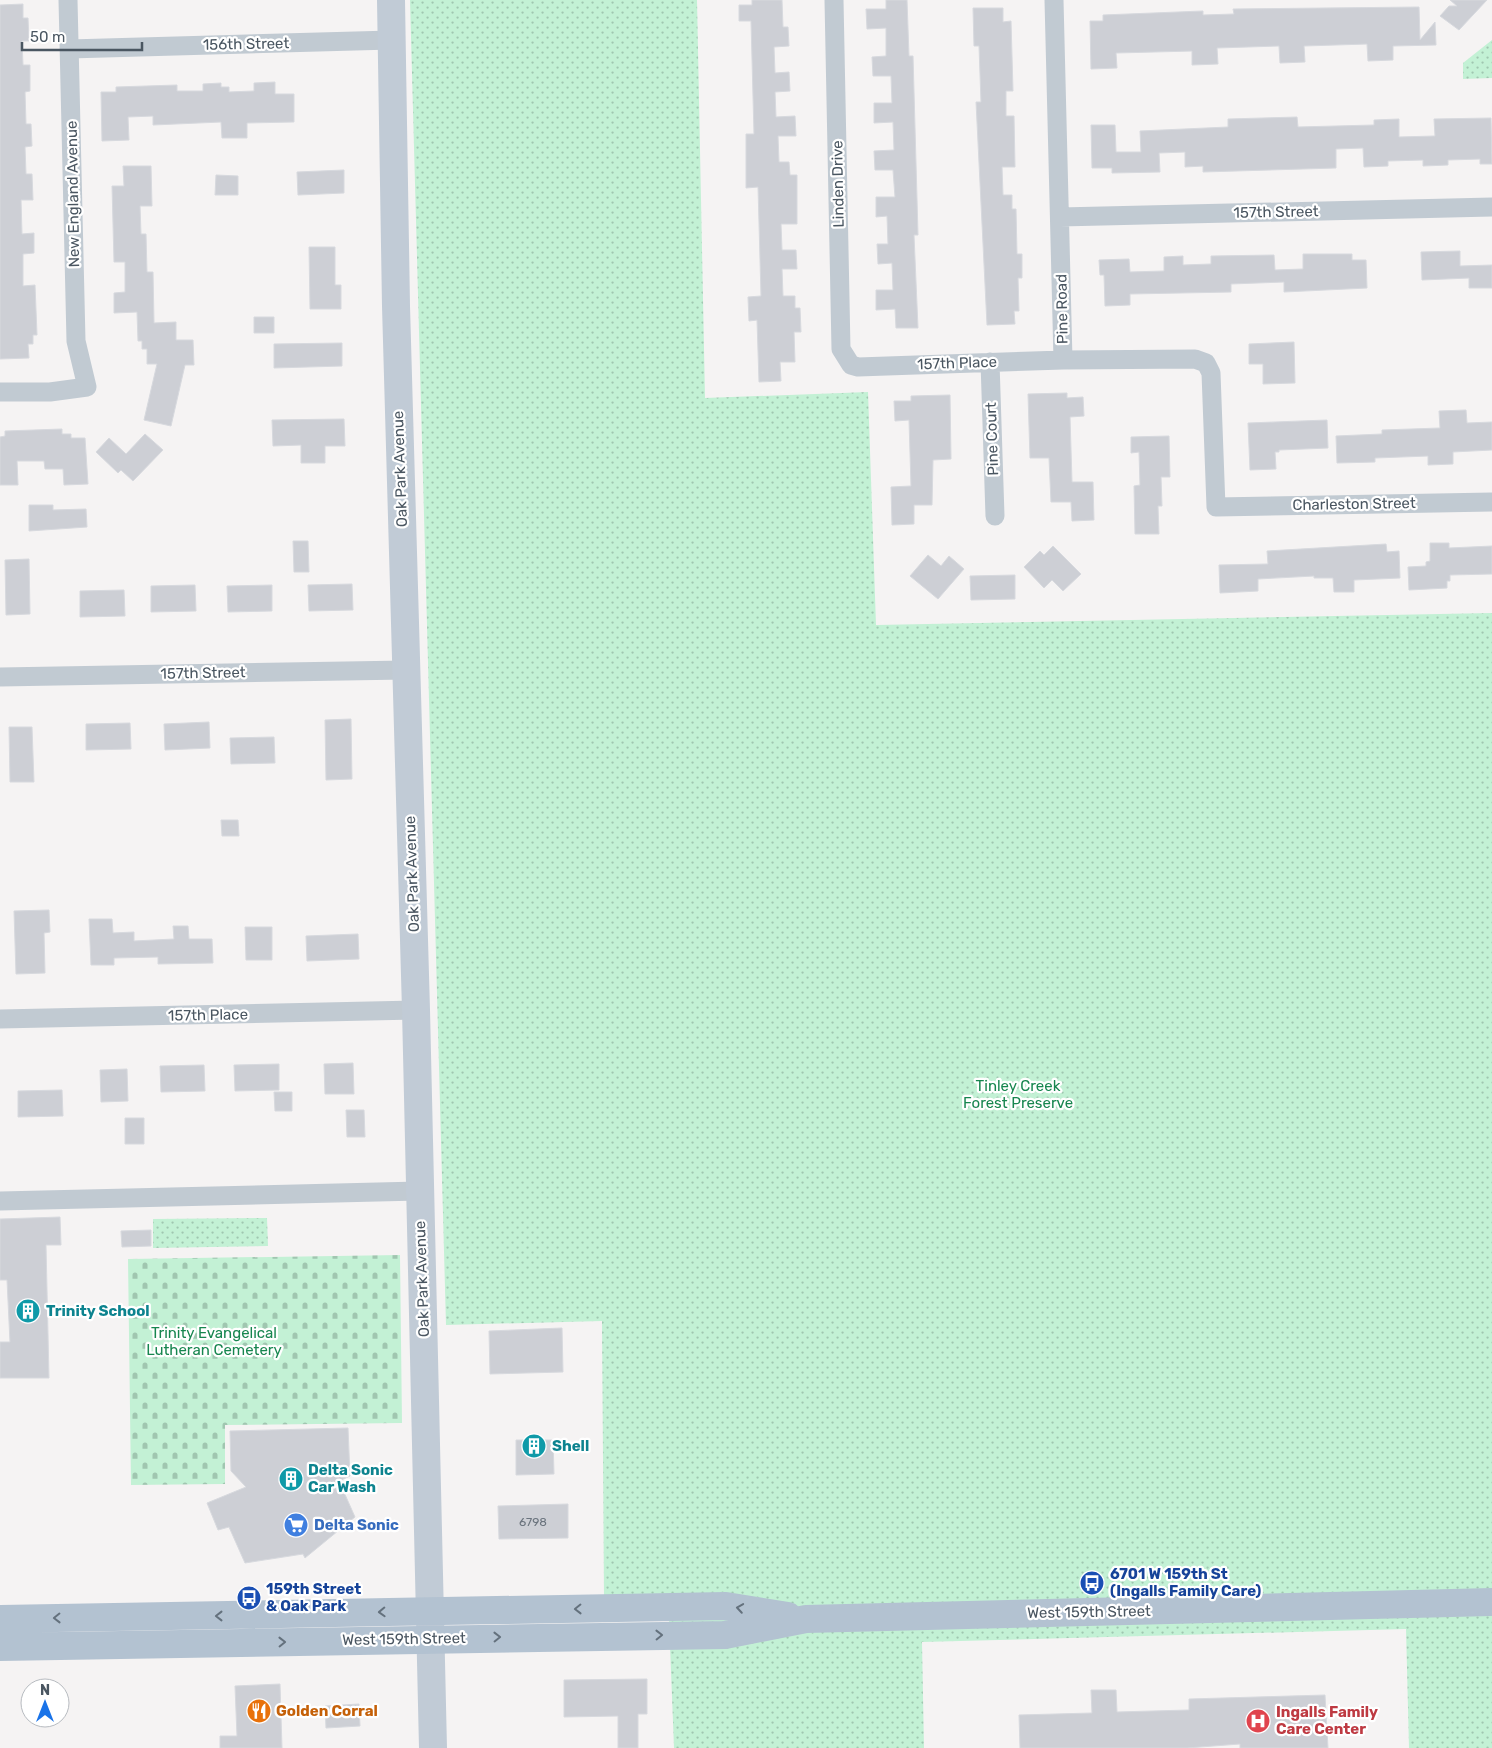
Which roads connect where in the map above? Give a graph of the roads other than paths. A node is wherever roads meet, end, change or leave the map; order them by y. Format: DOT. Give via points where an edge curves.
graph roads {
  1 [pos="68,0"];
  2 [pos="391,0"];
  3 [pos="834,0"];
  4 [pos="1054,0"];
  5 [pos="392,40"];
  6 [pos="69,49"];
  7 [pos="1492,207"];
  8 [pos="1060,218"];
  9 [pos="1063,360"];
  10 [pos="990,362"];
  11 [pos="851,365"];
  12 [pos="0,392"];
  13 [pos="1492,502"];
  14 [pos="1216,507"];
  15 [pos="995,516"];
  16 [pos="406,670"];
  17 [pos="0,677"];
  18 [pos="416,1010"];
  19 [pos="0,1020"];
  20 [pos="420,1191"];
  21 [pos="0,1202"];
  22 [pos="1492,1602"];
  23 [pos="431,1611"];
  24 [pos="806,1619"];
  25 [pos="0,1620"];
  26 [pos="431,1638"];
  27 [pos="0,1647"];
  28 [pos="433,1748"];
  1 -- 6 [label="street, New England Avenue"];
  2 -- 5 [label="street, Oak Park Avenue"];
  3 -- 11 [label="street, Linden Drive" via="841,349"];
  4 -- 8 [label="street, Pine Road"];
  5 -- 6 [label="street, 156th Street"];
  5 -- 16 [label="street, Oak Park Avenue"];
  6 -- 12 [label="street, New England Avenue" via="76,341 87,387 50,392"];
  7 -- 8 [label="street, 157th Street"];
  8 -- 9 [label="street, Pine Road"];
  9 -- 10 [label="street, 157th Place"];
  9 -- 14 [label="street, Pine Road" via="1195,359 1206,363 1211,374"];
  10 -- 11 [label="street, 157th Place"];
  10 -- 15 [label="street, Pine Court"];
  13 -- 14 [label="street, Charleston Street"];
  16 -- 17 [label="street, 157th Street"];
  16 -- 18 [label="street, Oak Park Avenue"];
  18 -- 19 [label="street, 157th Place"];
  18 -- 20 [label="street, Oak Park Avenue"];
  20 -- 21 [label="street"];
  20 -- 23 [label="street, Oak Park Avenue"];
  22 -- 24 [label="main road, West 159th Street"];
  24 -- 23 [label="main road, West 159th Street, one-way" via="726,1606"];
  23 -- 25 [label="main road, West 159th Street, one-way"];
  23 -- 26 [label="street, Oak Park Avenue"];
  26 -- 24 [label="main road, West 159th Street, one-way" via="725,1635"];
  27 -- 26 [label="main road, West 159th Street, one-way"];
  26 -- 28 [label="street, Oak Park Avenue"];
}
